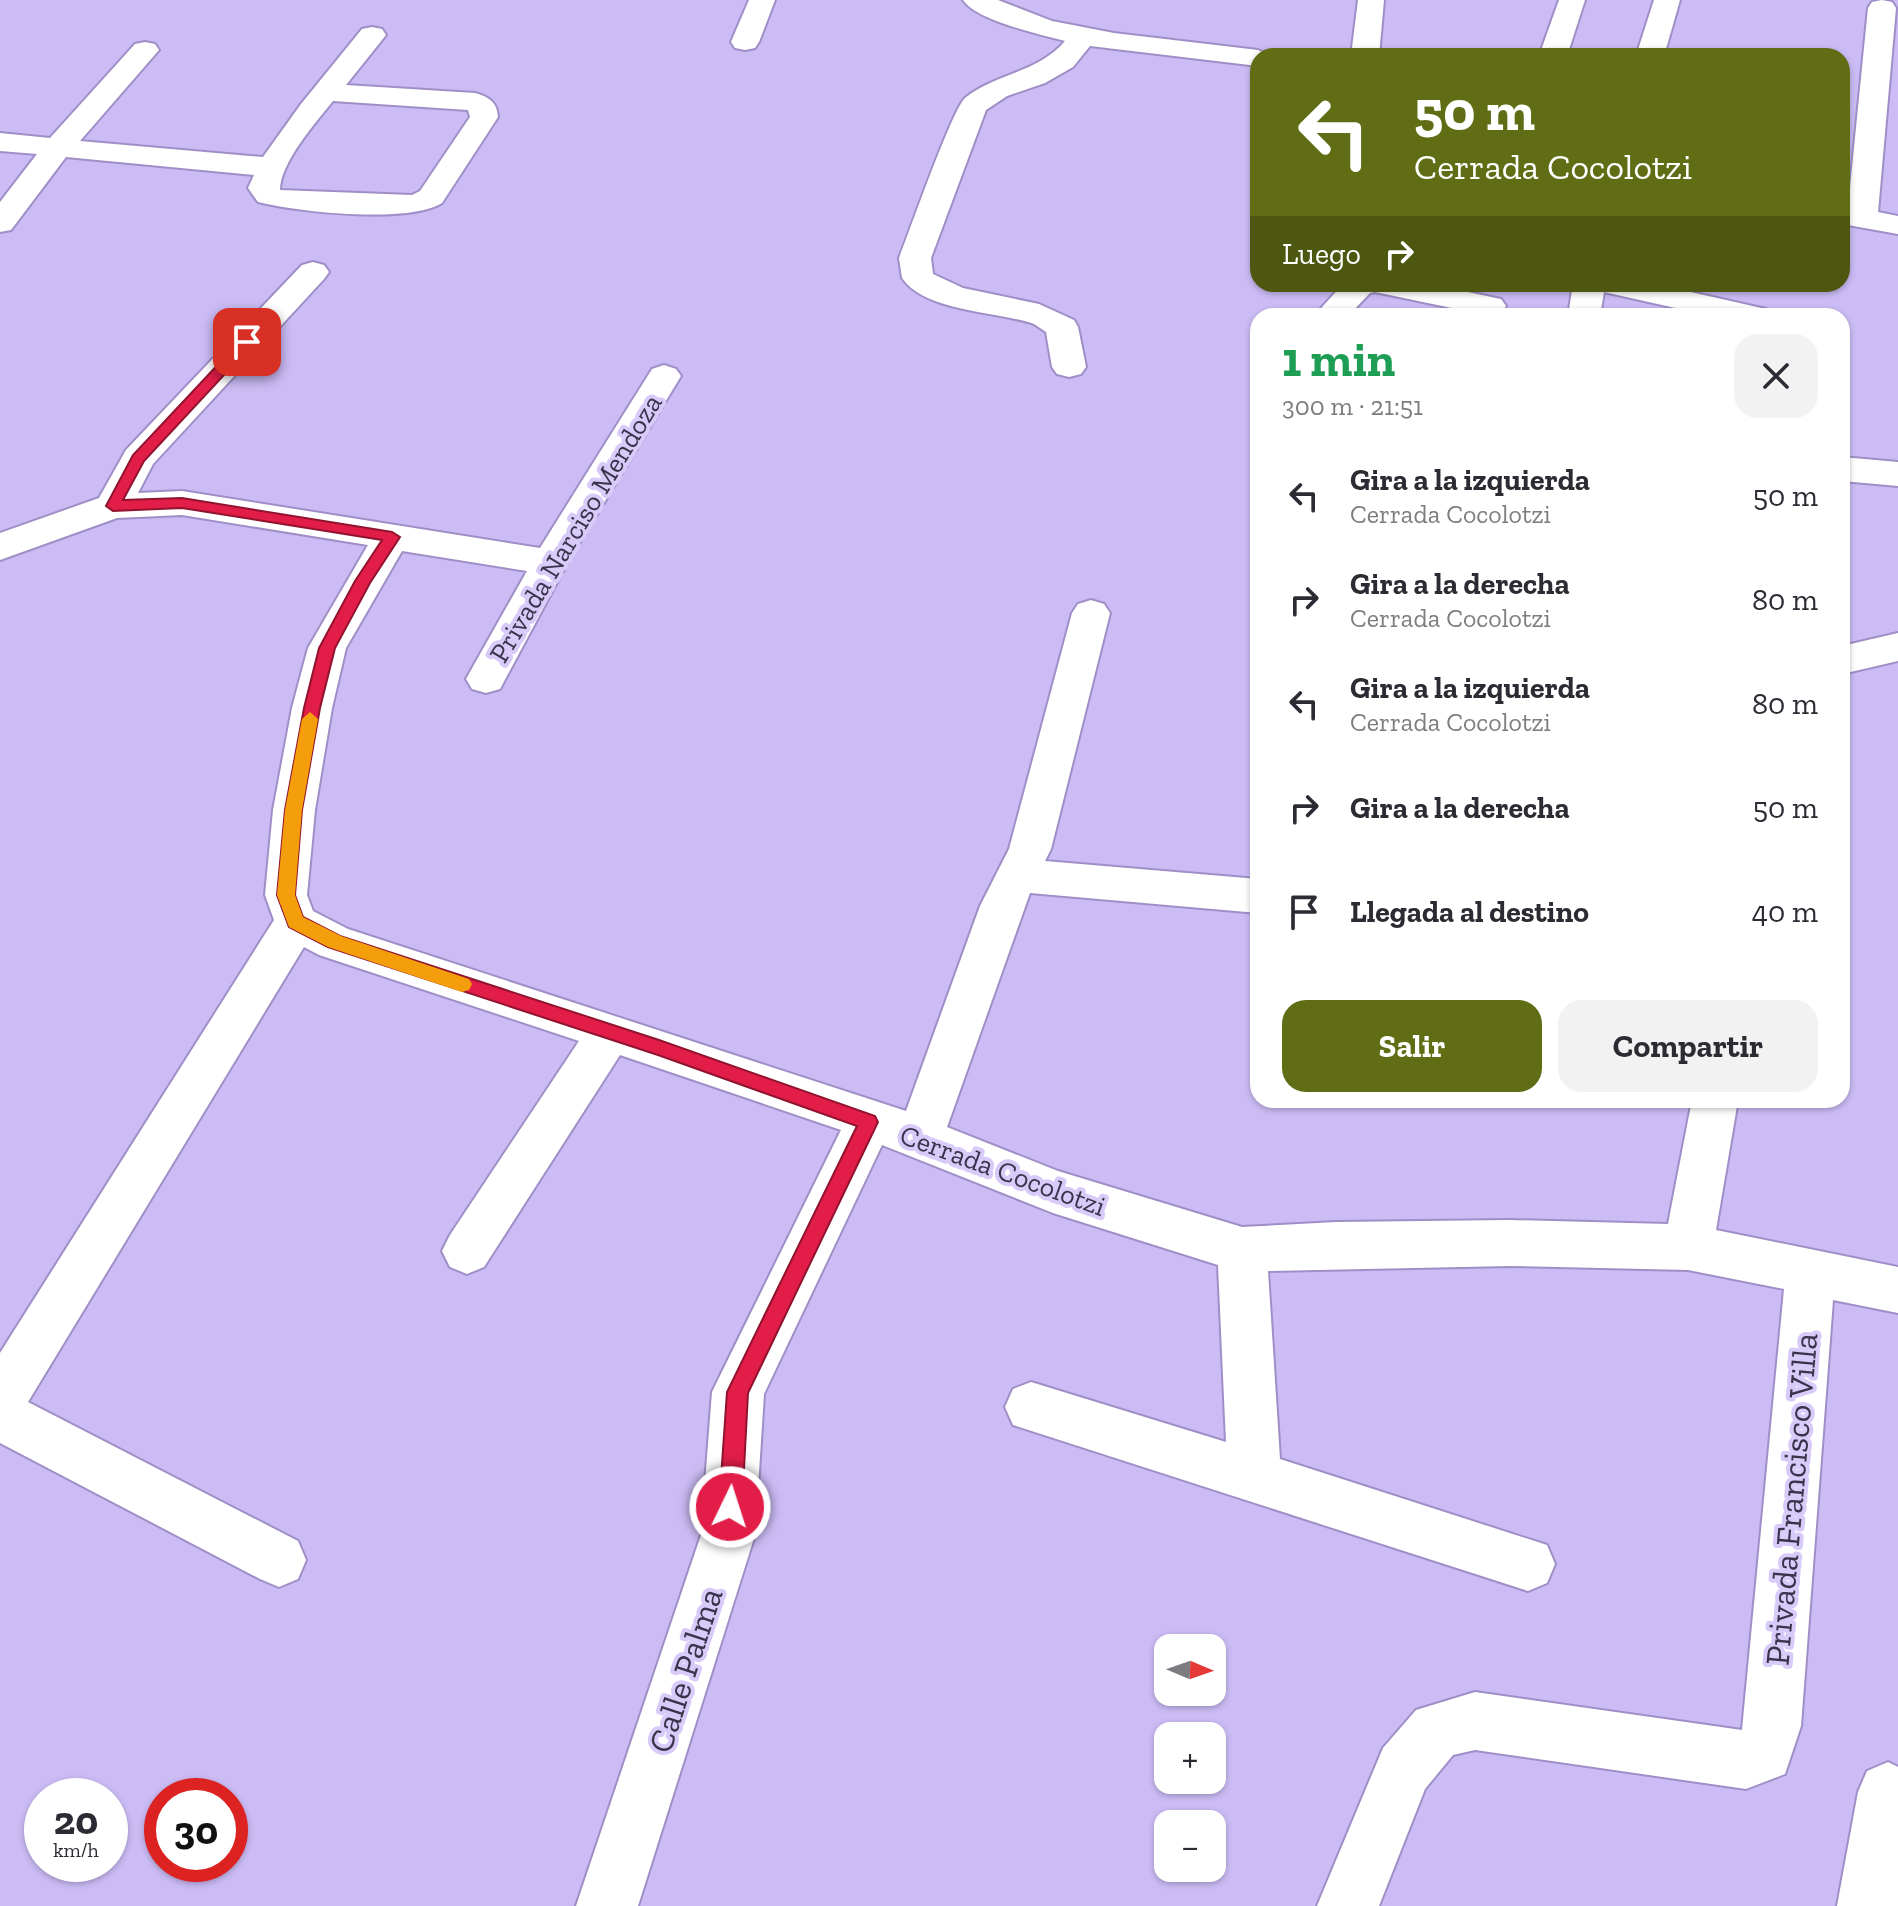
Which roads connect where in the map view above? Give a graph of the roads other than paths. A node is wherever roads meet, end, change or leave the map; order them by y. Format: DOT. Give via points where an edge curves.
graph roads {
  1 [pos="762,0"];
  2 [pos="976,0"];
  3 [pos="1050,0"];
  4 [pos="1371,0"];
  5 [pos="1572,0"];
  6 [pos="1667,0"];
  7 [pos="1882,8"];
  8 [pos="1035,24"];
  9 [pos="372,35"];
  10 [pos="1084,36"];
  11 [pos="745,42"];
  12 [pos="1366,48"];
  13 [pos="1556,48"];
  14 [pos="1652,48"];
  15 [pos="145,50"];
  16 [pos="1250,57"];
  17 [pos="327,92"];
  18 [pos="0,142"];
  19 [pos="58,147"];
  20 [pos="269,181"];
  21 [pos="1852,217"];
  22 [pos="0,223"];
  23 [pos="1898,225"];
  24 [pos="313,272"];
  25 [pos="1353,292"];
  26 [pos="1430,292"];
  27 [pos="1648,292"];
  28 [pos="1492,302"];
  29 [pos="1338,308"];
  30 [pos="1718,308"];
  31 [pos="1069,367"];
  32 [pos="664,376"];
  33 [pos="1850,470"];
  34 [pos="1898,474"];
  35 [pos="113,506"];
  36 [pos="392,537"];
  37 [pos="0,547"];
  38 [pos="550,562"];
  39 [pos="1091,613"];
  40 [pos="1898,647"];
  41 [pos="1850,658"];
  42 [pos="486,679"];
  43 [pos="1017,875"];
  44 [pos="1250,895"];
  45 [pos="296,922"];
  46 [pos="609,1033"];
  47 [pos="1714,1108"];
  48 [pos="869,1122"];
  49 [pos="920,1137"];
  50 [pos="1688,1247"];
  51 [pos="1242,1250"];
  52 [pos="467,1251"];
  53 [pos="1810,1272"];
  54 [pos="1898,1290"];
  55 [pos="0,1400"];
  56 [pos="1031,1407"];
  57 [pos="0,1415"];
  58 [pos="1254,1477"];
  59 [pos="279,1560"];
  60 [pos="1528,1564"];
  61 [pos="1888,1792"];
  62 [pos="607,1906"];
  63 [pos="1348,1906"];
  64 [pos="1868,1906"];
  1 -- 11 [label="street"];
  2 -- 8 [label="street"];
  3 -- 8 [label="street"];
  4 -- 12 [label="street"];
  5 -- 13 [label="street"];
  6 -- 14 [label="street"];
  7 -- 21 [label="street"];
  8 -- 10 [label="street"];
  9 -- 17 [label="street"];
  10 -- 16 [label="street"];
  10 -- 31 [label="street" via="1063,61 973,106 915,258 918,278 935,292 1044,314 1062,327"];
  15 -- 19 [label="street"];
  17 -- 20 [label="street"];
  17 -- 20 [label="street" via="475,102 484,117 431,197 421,203 404,206"];
  18 -- 19 [label="street"];
  19 -- 20 [label="street"];
  19 -- 22 [label="street"];
  21 -- 23 [label="street"];
  24 -- 35 [label="street" via="138,458"];
  25 -- 29 [label="street"];
  26 -- 28 [label="street"];
  27 -- 30 [label="street"];
  32 -- 38 [label="street, Privada Narciso Mendoza"];
  33 -- 34 [label="street"];
  35 -- 36 [label="street" via="182,503"];
  35 -- 37 [label="street"];
  36 -- 38 [label="street"];
  36 -- 45 [label="street" via="327,648 312,708 286,895"];
  38 -- 42 [label="street, Privada Narciso Mendoza"];
  39 -- 43 [label="street" via="1030,849"];
  40 -- 41 [label="street"];
  43 -- 44 [label="street"];
  43 -- 49 [label="street"];
  45 -- 46 [label="street, Cerrada Cocolotzi" via="334,942"];
  45 -- 55 [label="street"];
  46 -- 48 [label="street, Cerrada Cocolotzi"];
  46 -- 52 [label="street"];
  47 -- 50 [label="street"];
  48 -- 49 [label="street, Cerrada Cocolotzi"];
  48 -- 62 [label="street, Calle Palma" via="738,1392 728,1535"];
  49 -- 51 [label="street, Cerrada Cocolotzi" via="1053,1191"];
  50 -- 51 [label="street, Cerrada Cocolotzi" via="1479,1244"];
  50 -- 53 [label="street, Cerrada Cocolotzi"];
  51 -- 58 [label="street"];
  53 -- 54 [label="street, Cerrada Cocolotzi"];
  53 -- 63 [label="street, Privada Francisco Villa" via="1772,1726 1764,1753 1746,1760 1475,1721 1436,1730 1404,1769"];
  56 -- 58 [label="street"];
  57 -- 59 [label="street"];
  58 -- 60 [label="street"];
  61 -- 64 [label="street"];
}
